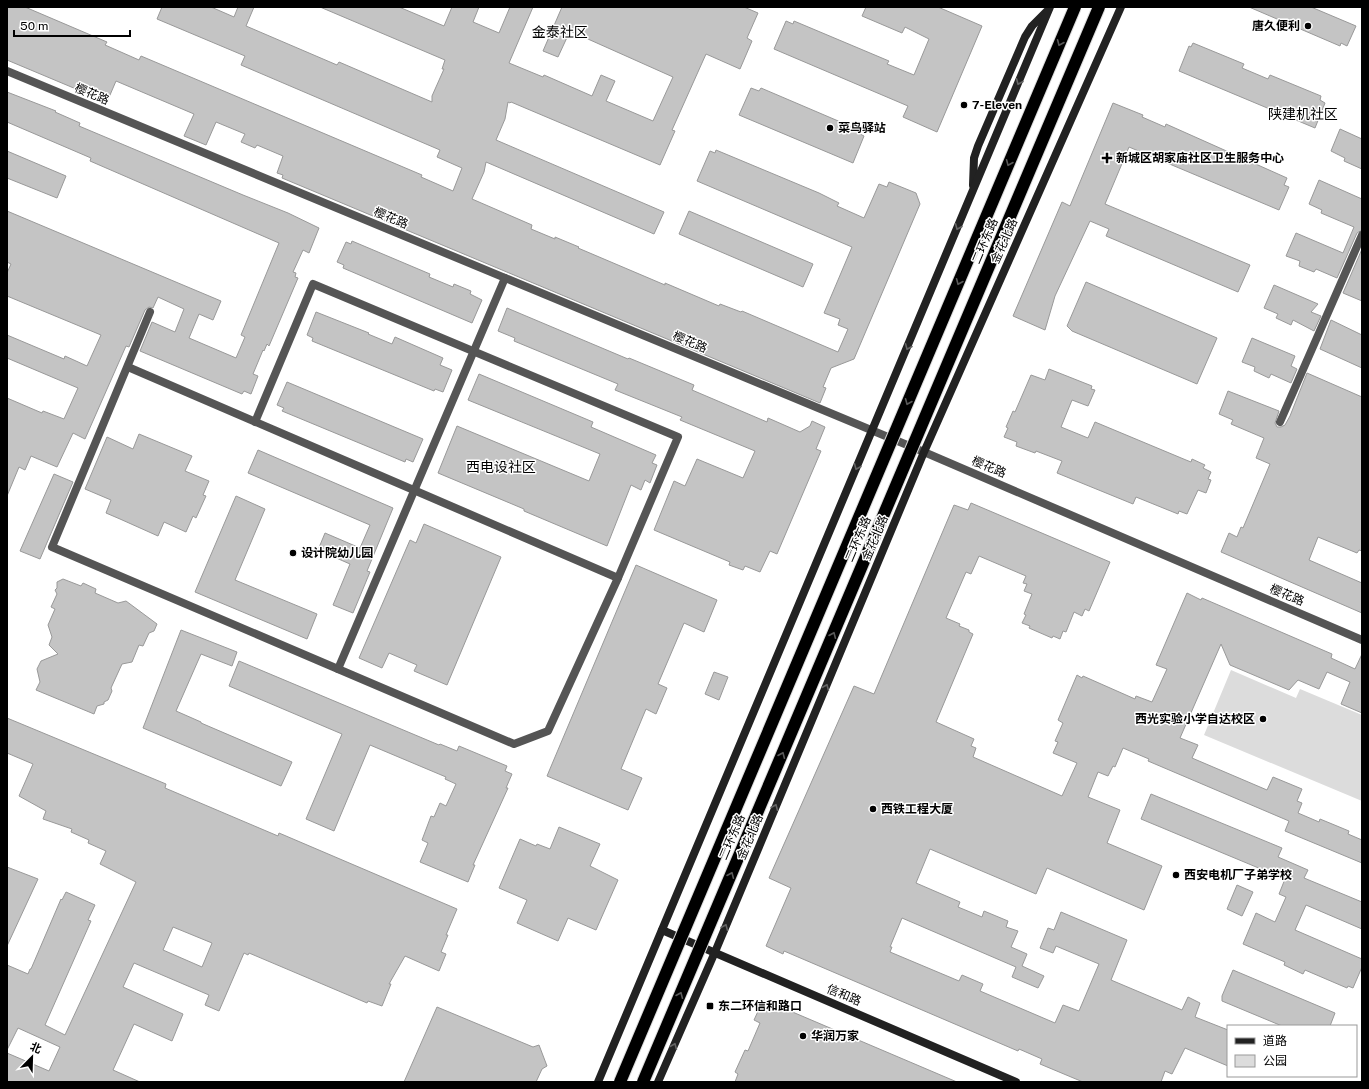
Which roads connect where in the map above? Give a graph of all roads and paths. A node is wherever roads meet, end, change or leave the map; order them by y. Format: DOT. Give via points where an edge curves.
graph roads {
  1 [pos="1050,7"];
  2 [pos="1075,7"];
  3 [pos="1099,7"];
  4 [pos="1120,7"];
  5 [pos="7,71"];
  6 [pos="968,203"];
  7 [pos="1362,235"];
  8 [pos="505,278"];
  9 [pos="150,312"];
  10 [pos="474,351"];
  11 [pos="128,367"];
  12 [pos="255,422"];
  13 [pos="1280,422"];
  14 [pos="873,431"];
  15 [pos="924,452"];
  16 [pos="414,491"];
  17 [pos="618,578"];
  18 [pos="1362,640"];
  19 [pos="338,669"];
  20 [pos="662,930"];
  21 [pos="714,952"];
  22 [pos="598,1082"];
  23 [pos="620,1082"];
  24 [pos="643,1082"];
  25 [pos="658,1082"];
  26 [pos="1016,1082"];
  1 -- 6 [label="main road, one-way"];
  1 -- 6 [label="main road" via="1024,37 978,146"];
  2 -- 23 [label="highway, 二环东路, one-way, bridge"];
  24 -- 3 [label="highway, 二环东路, one-way, bridge"];
  4 -- 15 [label="main road, 金花北路"];
  5 -- 8 [label="street, 樱花路"];
  6 -- 14 [label="main road, one-way"];
  7 -- 13 [label="street"];
  8 -- 10 [label="street"];
  8 -- 14 [label="street, 樱花路"];
  9 -- 11 [label="street"];
  10 -- 12 [label="street" via="314,284"];
  10 -- 16 [label="street"];
  10 -- 17 [label="street" via="678,438"];
  11 -- 12 [label="street"];
  11 -- 19 [label="street" via="52,547"];
  12 -- 16 [label="street"];
  14 -- 15 [label="street, 樱花路"];
  14 -- 20 [label="main road, one-way"];
  15 -- 18 [label="street, 樱花路"];
  21 -- 15 [label="main road, 金花北路, one-way"];
  16 -- 17 [label="street"];
  16 -- 19 [label="street"];
  17 -- 19 [label="street" via="548,731 514,744"];
  20 -- 21 [label="main road, 信和路"];
  20 -- 22 [label="main road"];
  25 -- 21 [label="main road, 金花北路, one-way"];
  21 -- 26 [label="main road, 信和路"];
}
